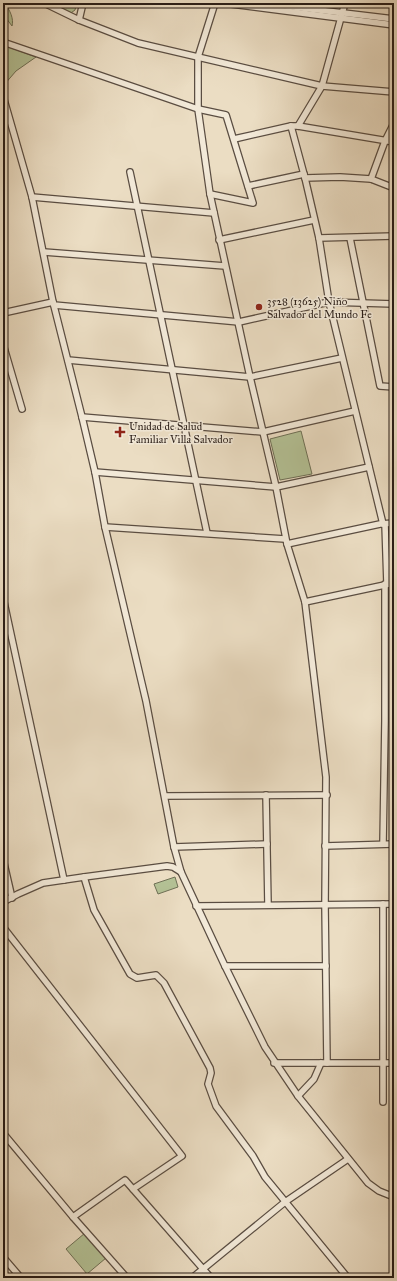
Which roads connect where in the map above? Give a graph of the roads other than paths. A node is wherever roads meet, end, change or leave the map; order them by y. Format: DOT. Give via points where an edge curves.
graph roads {
  1 [pos="44,3"];
  2 [pos="82,3"];
  3 [pos="215,3"];
  4 [pos="223,3"];
  5 [pos="260,3"];
  6 [pos="345,3"];
  7 [pos="342,16"];
  8 [pos="394,19"];
  9 [pos="79,20"];
  10 [pos="394,25"];
  11 [pos="3,42"];
  12 [pos="198,57"];
  13 [pos="322,86"];
  14 [pos="394,92"];
  15 [pos="3,96"];
  16 [pos="198,109"];
  17 [pos="394,123"];
  18 [pos="291,126"];
  19 [pos="298,126"];
  20 [pos="234,139"];
  21 [pos="385,142"];
  22 [pos="394,142"];
  23 [pos="130,172"];
  24 [pos="305,176"];
  25 [pos="371,179"];
  26 [pos="248,186"];
  27 [pos="394,188"];
  28 [pos="210,194"];
  29 [pos="32,197"];
  30 [pos="138,207"];
  31 [pos="214,213"];
  32 [pos="314,220"];
  33 [pos="394,236"];
  34 [pos="319,238"];
  35 [pos="350,238"];
  36 [pos="219,240"];
  37 [pos="44,252"];
  38 [pos="149,260"];
  39 [pos="225,266"];
  40 [pos="329,302"];
  41 [pos="54,304"];
  42 [pos="363,304"];
  43 [pos="394,304"];
  44 [pos="3,313"];
  45 [pos="160,315"];
  46 [pos="238,322"];
  47 [pos="3,344"];
  48 [pos="342,358"];
  49 [pos="68,360"];
  50 [pos="172,369"];
  51 [pos="250,377"];
  52 [pos="394,387"];
  53 [pos="22,409"];
  54 [pos="355,410"];
  55 [pos="82,417"];
  56 [pos="183,425"];
  57 [pos="263,432"];
  58 [pos="369,467"];
  59 [pos="95,472"];
  60 [pos="196,480"];
  61 [pos="276,486"];
  62 [pos="394,523"];
  63 [pos="384,524"];
  64 [pos="104,527"];
  65 [pos="207,533"];
  66 [pos="286,542"];
  67 [pos="394,583"];
  68 [pos="386,584"];
  69 [pos="4,602"];
  70 [pos="304,602"];
  71 [pos="266,795"];
  72 [pos="327,795"];
  73 [pos="165,796"];
  74 [pos="267,844"];
  75 [pos="382,844"];
  76 [pos="394,844"];
  77 [pos="325,846"];
  78 [pos="174,847"];
  79 [pos="3,859"];
  80 [pos="181,872"];
  81 [pos="84,877"];
  82 [pos="64,880"];
  83 [pos="12,898"];
  84 [pos="3,902"];
  85 [pos="383,904"];
  86 [pos="394,904"];
  87 [pos="268,905"];
  88 [pos="325,905"];
  89 [pos="196,906"];
  90 [pos="3,927"];
  91 [pos="225,966"];
  92 [pos="326,966"];
  93 [pos="274,1063"];
  94 [pos="324,1063"];
  95 [pos="383,1063"];
  96 [pos="394,1064"];
  97 [pos="298,1096"];
  98 [pos="383,1102"];
  99 [pos="3,1133"];
  100 [pos="348,1159"];
  101 [pos="133,1189"];
  102 [pos="393,1196"];
  103 [pos="285,1202"];
  104 [pos="73,1217"];
  105 [pos="3,1257"];
  106 [pos="203,1268"];
  107 [pos="21,1278"];
  108 [pos="126,1278"];
  109 [pos="192,1278"];
  110 [pos="211,1278"];
  111 [pos="348,1278"];
  1 -- 9 [label="street"];
  2 -- 9 [label="street"];
  3 -- 12 [label="street"];
  4 -- 7 [label="street"];
  5 -- 7 [label="street"];
  6 -- 7 [label="street"];
  7 -- 8 [label="street"];
  7 -- 10 [label="street"];
  7 -- 13 [label="street"];
  9 -- 12 [label="street" via="138,43"];
  11 -- 16 [label="street"];
  12 -- 13 [label="street"];
  12 -- 16 [label="street"];
  13 -- 14 [label="street"];
  13 -- 19 [label="street"];
  15 -- 29 [label="street"];
  16 -- 20 [label="street" via="226,115"];
  16 -- 28 [label="street"];
  17 -- 21 [label="street"];
  18 -- 19 [label="street"];
  18 -- 20 [label="street"];
  18 -- 24 [label="street"];
  19 -- 21 [label="street"];
  20 -- 26 [label="street"];
  21 -- 22 [label="street"];
  21 -- 25 [label="street"];
  23 -- 30 [label="street"];
  24 -- 25 [label="street"];
  24 -- 26 [label="street"];
  24 -- 32 [label="street"];
  25 -- 27 [label="street"];
  26 -- 28 [label="street" via="253,203"];
  28 -- 31 [label="street"];
  29 -- 30 [label="street"];
  29 -- 37 [label="street"];
  30 -- 31 [label="street"];
  30 -- 38 [label="street"];
  31 -- 36 [label="street"];
  32 -- 34 [label="street"];
  32 -- 36 [label="street"];
  33 -- 35 [label="street"];
  34 -- 35 [label="street"];
  34 -- 40 [label="street"];
  35 -- 42 [label="street"];
  36 -- 39 [label="street"];
  37 -- 38 [label="street"];
  37 -- 41 [label="street"];
  38 -- 39 [label="street"];
  38 -- 45 [label="street"];
  39 -- 46 [label="street"];
  40 -- 42 [label="street"];
  40 -- 46 [label="street"];
  40 -- 48 [label="street"];
  41 -- 44 [label="street"];
  41 -- 45 [label="street"];
  41 -- 49 [label="street"];
  42 -- 43 [label="street"];
  42 -- 52 [label="street" via="380,386"];
  45 -- 46 [label="street"];
  45 -- 50 [label="street"];
  46 -- 51 [label="street"];
  47 -- 53 [label="street"];
  48 -- 51 [label="street"];
  48 -- 54 [label="street"];
  49 -- 50 [label="street"];
  49 -- 55 [label="street"];
  50 -- 51 [label="street"];
  50 -- 56 [label="street"];
  51 -- 57 [label="street"];
  54 -- 57 [label="street"];
  54 -- 58 [label="street"];
  55 -- 56 [label="street"];
  55 -- 59 [label="street"];
  56 -- 57 [label="street"];
  56 -- 60 [label="street"];
  57 -- 61 [label="street"];
  58 -- 61 [label="street"];
  58 -- 63 [label="street"];
  59 -- 60 [label="street"];
  59 -- 64 [label="street"];
  60 -- 61 [label="street"];
  60 -- 65 [label="street"];
  61 -- 66 [label="street"];
  62 -- 63 [label="street"];
  63 -- 66 [label="street"];
  63 -- 68 [label="street"];
  64 -- 65 [label="street"];
  64 -- 73 [label="street" via="146,701"];
  65 -- 66 [label="street"];
  66 -- 70 [label="street"];
  67 -- 68 [label="street"];
  68 -- 70 [label="street"];
  68 -- 75 [label="street" via="386,721"];
  69 -- 82 [label="street"];
  70 -- 72 [label="street" via="321,727"];
  71 -- 72 [label="street"];
  71 -- 73 [label="street"];
  71 -- 74 [label="street"];
  72 -- 77 [label="street"];
  73 -- 78 [label="street"];
  74 -- 78 [label="street"];
  74 -- 87 [label="street"];
  75 -- 76 [label="street"];
  75 -- 77 [label="street"];
  77 -- 88 [label="street"];
  78 -- 80 [label="street"];
  79 -- 83 [label="street"];
  80 -- 81 [label="street" via="173,866 167,866"];
  80 -- 89 [label="street"];
  81 -- 82 [label="street"];
  81 -- 103 [label="street" via="94,910 130,974 137,978 156,975 164,983 210,1068 208,1084 216,1106 253,1156 263,1175"];
  82 -- 83 [label="street" via="43,883"];
  83 -- 84 [label="street"];
  85 -- 86 [label="street"];
  85 -- 88 [label="street"];
  85 -- 95 [label="street"];
  87 -- 88 [label="street"];
  87 -- 89 [label="street"];
  88 -- 92 [label="street"];
  89 -- 91 [label="street"];
  90 -- 101 [label="street" via="182,1156"];
  91 -- 92 [label="street"];
  91 -- 93 [label="street"];
  92 -- 94 [label="street"];
  93 -- 94 [label="street"];
  93 -- 97 [label="street"];
  94 -- 95 [label="street"];
  94 -- 97 [label="street" via="314,1079"];
  95 -- 96 [label="street"];
  95 -- 98 [label="street"];
  97 -- 100 [label="street"];
  99 -- 104 [label="street"];
  100 -- 102 [label="street" via="371,1186"];
  100 -- 103 [label="street"];
  101 -- 104 [label="street" via="125,1180"];
  101 -- 106 [label="street"];
  103 -- 106 [label="street"];
  103 -- 111 [label="street"];
  104 -- 108 [label="street"];
  105 -- 107 [label="street"];
  106 -- 109 [label="street"];
  106 -- 110 [label="street"];
}
